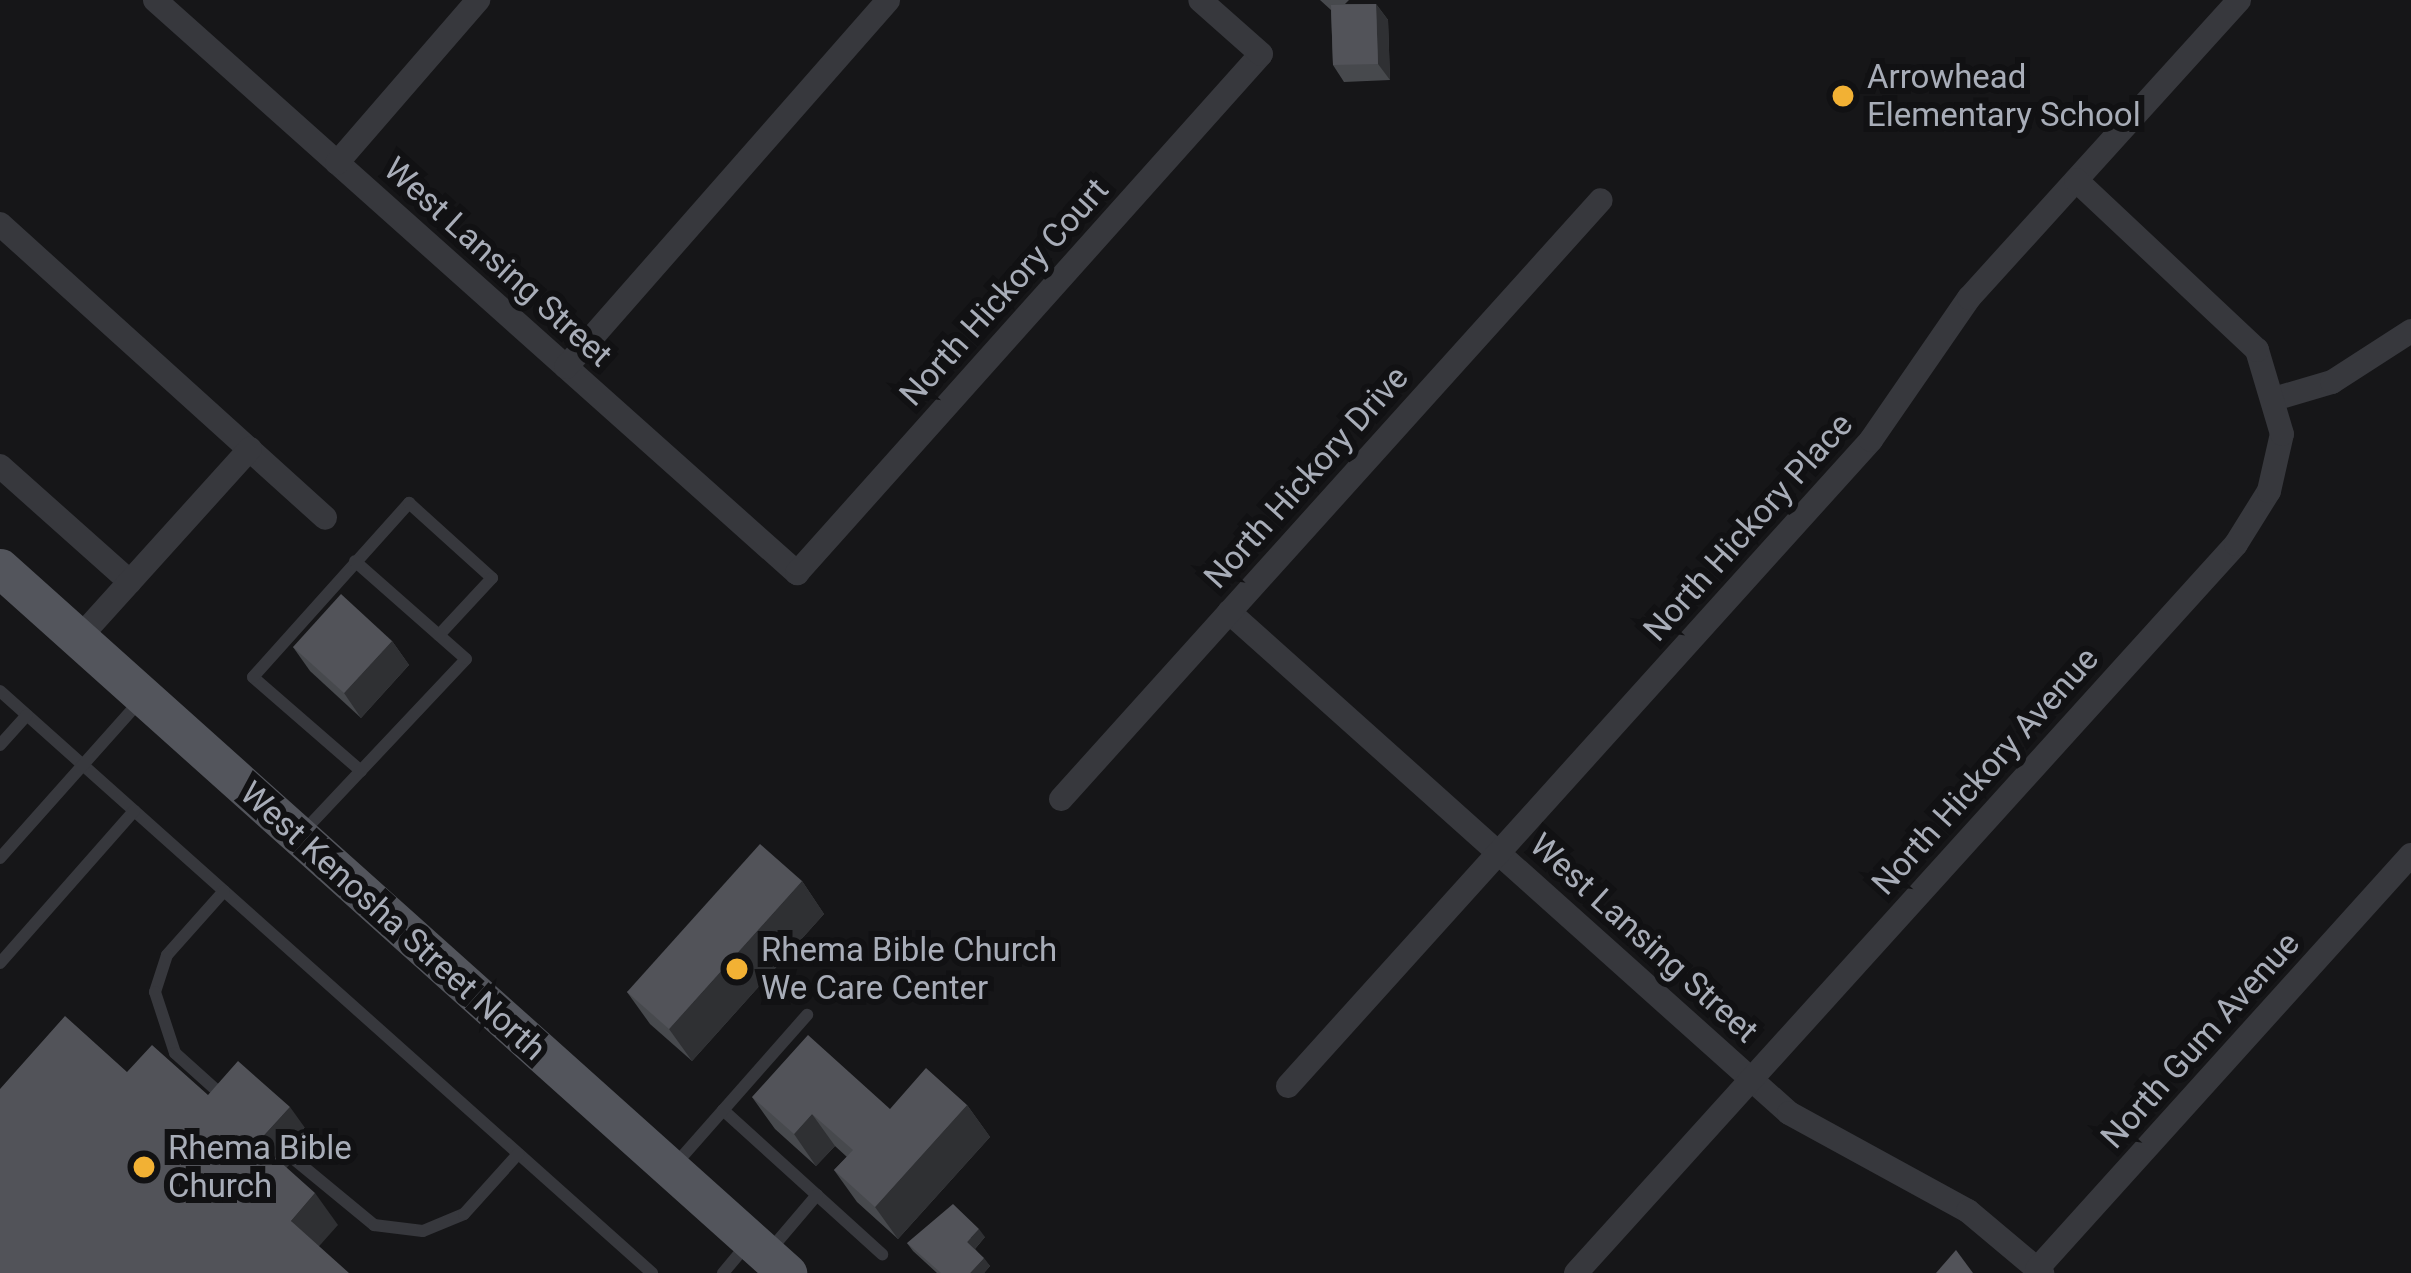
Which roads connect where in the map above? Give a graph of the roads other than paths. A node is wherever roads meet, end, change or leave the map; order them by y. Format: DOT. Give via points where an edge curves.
graph roads {
  1 [pos="155,0"];
  2 [pos="478,0"];
  3 [pos="888,0"];
  4 [pos="1200,0"];
  5 [pos="2239,0"];
  6 [pos="337,163"];
  7 [pos="2076,180"];
  8 [pos="1601,200"];
  9 [pos="0,224"];
  10 [pos="2411,331"];
  11 [pos="566,367"];
  12 [pos="2277,398"];
  13 [pos="250,449"];
  14 [pos="0,466"];
  15 [pos="325,518"];
  16 [pos="355,561"];
  17 [pos="0,568"];
  18 [pos="797,573"];
  19 [pos="130,582"];
  20 [pos="1229,612"];
  21 [pos="439,635"];
  22 [pos="80,638"];
  23 [pos="0,692"];
  24 [pos="145,696"];
  25 [pos="26,715"];
  26 [pos="0,745"];
  27 [pos="83,765"];
  28 [pos="361,771"];
  29 [pos="1061,799"];
  30 [pos="134,811"];
  31 [pos="299,836"];
  32 [pos="1498,852"];
  33 [pos="2411,855"];
  34 [pos="0,858"];
  35 [pos="224,891"];
  36 [pos="0,962"];
  37 [pos="807,1015"];
  38 [pos="1751,1078"];
  39 [pos="1288,1085"];
  40 [pos="723,1110"];
  41 [pos="243,1113"];
  42 [pos="518,1154"];
  43 [pos="294,1160"];
  44 [pos="670,1169"];
  45 [pos="817,1196"];
  46 [pos="882,1254"];
  47 [pos="768,1256"];
  48 [pos="2039,1271"];
  49 [pos="652,1273"];
  50 [pos="723,1273"];
  51 [pos="1576,1273"];
  1 -- 6 [label="street, West Lansing Street"];
  2 -- 6 [label="street"];
  3 -- 11 [label="street"];
  4 -- 18 [label="street, North Hickory Court" via="1261,54"];
  5 -- 7 [label="street, North Hickory Place"];
  6 -- 11 [label="street, West Lansing Street"];
  7 -- 12 [label="street" via="2240,327"];
  7 -- 32 [label="street, North Hickory Place" via="1957,313 1885,424"];
  8 -- 20 [label="street, North Hickory Drive"];
  9 -- 13 [label="street"];
  10 -- 12 [label="street" via="2332,382"];
  11 -- 18 [label="street, West Lansing Street"];
  12 -- 38 [label="street, North Hickory Avenue" via="2278,468 2236,544"];
  13 -- 15 [label="street"];
  13 -- 19 [label="street"];
  14 -- 19 [label="street"];
  16 -- 21 [label="lane"];
  16 -- 21 [label="lane" via="409,503 492,578"];
  16 -- 28 [label="lane" via="253,677"];
  17 -- 22 [label="main road, West Kenosha Street North"];
  19 -- 22 [label="street"];
  20 -- 29 [label="street, North Hickory Drive"];
  20 -- 32 [label="street, West Lansing Street"];
  21 -- 28 [label="lane" via="466,658"];
  22 -- 24 [label="main road, West Kenosha Street North"];
  23 -- 25 [label="lane"];
  24 -- 27 [label="lane"];
  24 -- 31 [label="main road, West Kenosha Street North"];
  25 -- 26 [label="lane"];
  25 -- 27 [label="lane"];
  27 -- 30 [label="lane"];
  27 -- 34 [label="lane"];
  28 -- 31 [label="lane"];
  30 -- 35 [label="lane"];
  30 -- 36 [label="lane"];
  31 -- 44 [label="main road, West Kenosha Street North"];
  32 -- 38 [label="street, West Lansing Street"];
  32 -- 39 [label="street, North Hickory Place"];
  33 -- 48 [label="street, North Gum Avenue"];
  35 -- 41 [label="lane" via="167,955 155,992 175,1053"];
  35 -- 42 [label="lane"];
  37 -- 40 [label="lane"];
  38 -- 48 [label="street, West Lansing Street" via="1829,1142 1968,1211"];
  38 -- 51 [label="street, North Hickory Avenue"];
  40 -- 44 [label="lane"];
  40 -- 45 [label="lane"];
  42 -- 43 [label="lane" via="464,1214 423,1231 374,1225"];
  42 -- 49 [label="lane"];
  44 -- 47 [label="main road, West Kenosha Street North"];
  45 -- 46 [label="lane"];
  45 -- 47 [label="lane"];
  47 -- 50 [label="lane"];
}
